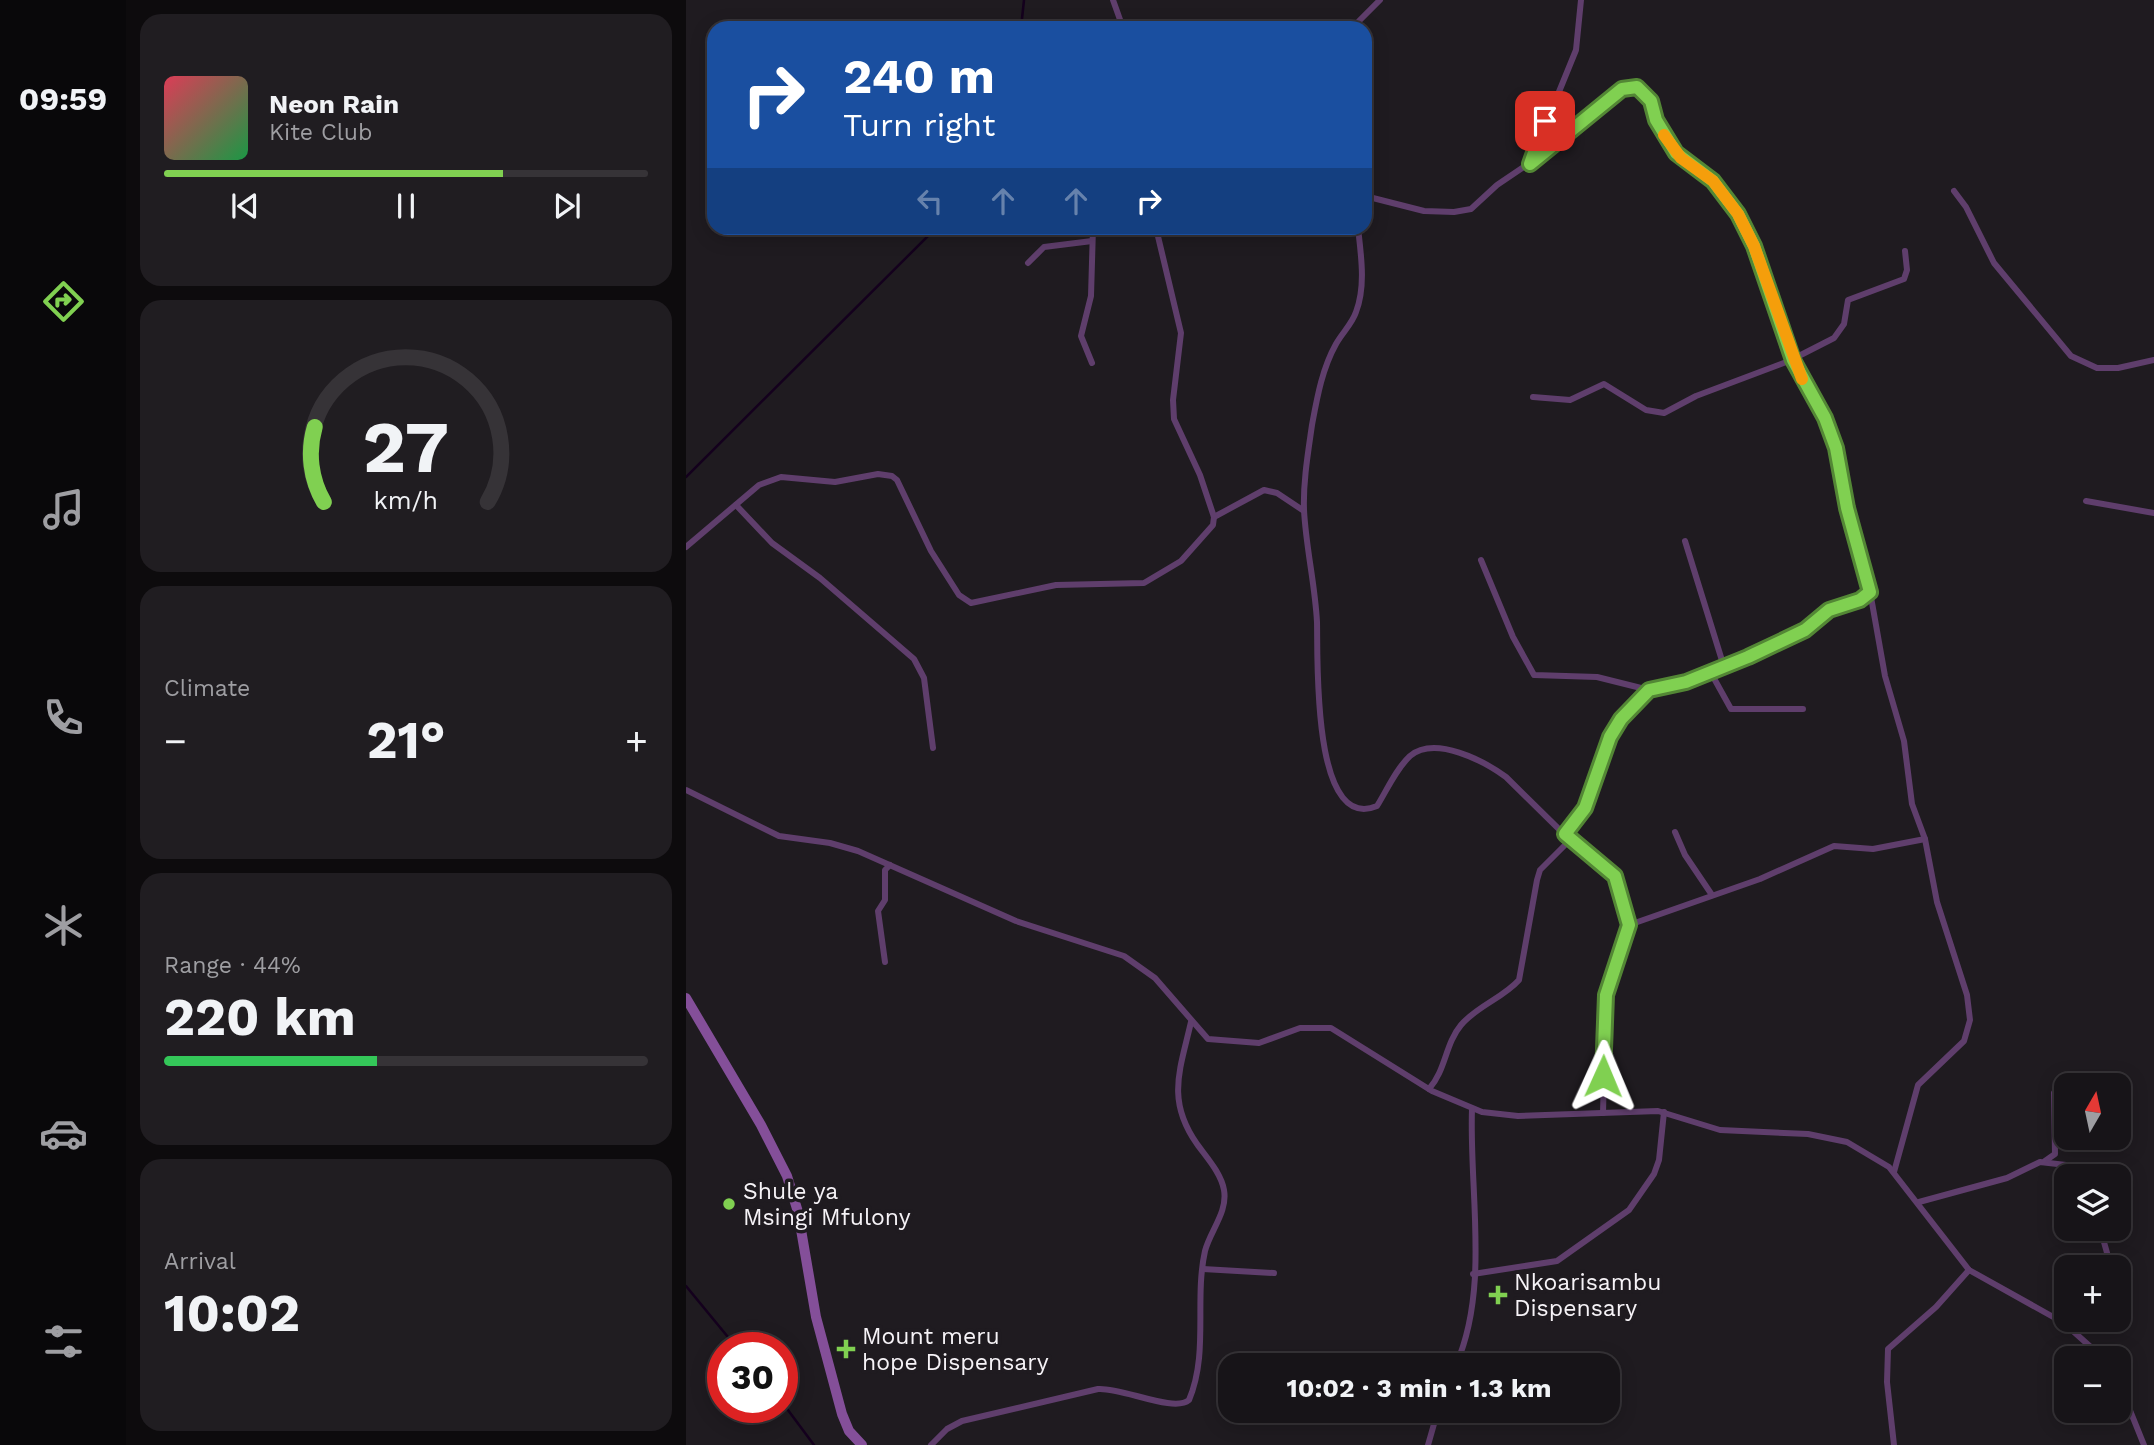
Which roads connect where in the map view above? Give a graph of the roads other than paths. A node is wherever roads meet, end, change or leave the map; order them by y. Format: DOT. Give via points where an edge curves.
graph roads {
  1 [pos="1113,0"];
  2 [pos="1380,0"];
  3 [pos="1581,0"];
  4 [pos="1120,21"];
  5 [pos="1359,21"];
  6 [pos="1530,164"];
  7 [pos="1954,191"];
  8 [pos="1372,198"];
  9 [pos="1092,235"];
  10 [pos="1158,235"];
  11 [pos="1358,235"];
  12 [pos="1091,241"];
  13 [pos="1905,251"];
  14 [pos="1028,263"];
  15 [pos="1793,360"];
  16 [pos="2154,360"];
  17 [pos="1092,363"];
  18 [pos="1533,397"];
  19 [pos="2086,501"];
  20 [pos="736,505"];
  21 [pos="1304,511"];
  22 [pos="2154,513"];
  23 [pos="1214,517"];
  24 [pos="1685,541"];
  25 [pos="686,547"];
  26 [pos="1481,560"];
  27 [pos="1870,592"];
  28 [pos="1724,667"];
  29 [pos="1711,673"];
  30 [pos="1649,690"];
  31 [pos="1803,709"];
  32 [pos="933,748"];
  33 [pos="686,790"];
  34 [pos="1675,832"];
  35 [pos="1565,834"];
  36 [pos="1925,839"];
  37 [pos="1570,840"];
  38 [pos="890,864"];
  39 [pos="1712,895"];
  40 [pos="1629,925"];
  41 [pos="885,962"];
  42 [pos="686,999"];
  43 [pos="1191,1021"];
  44 [pos="1429,1089"];
  45 [pos="1472,1110"];
  46 [pos="1603,1112"];
  47 [pos="1664,1112"];
  48 [pos="2055,1150"];
  49 [pos="2043,1162"];
  50 [pos="2054,1164"];
  51 [pos="1894,1172"];
  52 [pos="1919,1202"];
  53 [pos="1203,1269"];
  54 [pos="1969,1270"];
  55 [pos="1274,1273"];
  56 [pos="1473,1274"];
  57 [pos="2090,1346"];
  58 [pos="1459,1353"];
  59 [pos="2131,1413"];
  60 [pos="1434,1423"];
  61 [pos="862,1445"];
  62 [pos="932,1445"];
  63 [pos="1428,1445"];
  64 [pos="1894,1445"];
  65 [pos="2144,1445"];
  1 -- 4 [label="street"];
  2 -- 5 [label="street"];
  3 -- 6 [label="street" via="1576,50"];
  6 -- 8 [label="street" via="1464,211 1412,209"];
  6 -- 15 [label="street" via="1622,89 1643,91 1676,153 1705,173 1738,214 1754,246"];
  7 -- 16 [label="street" via="1994,263 2071,356 2097,368"];
  9 -- 12 [label="street"];
  10 -- 23 [label="street" via="1181,333 1172,400 1174,419"];
  11 -- 21 [label="street" via="1359,303 1320,384"];
  12 -- 14 [label="street" via="1044,247"];
  12 -- 17 [label="street" via="1091,296 1081,336"];
  13 -- 15 [label="street" via="1905,279 1848,300 1838,335"];
  15 -- 18 [label="street" via="1696,396 1664,413 1646,410 1604,384 1570,400"];
  15 -- 27 [label="street" via="1836,448"];
  19 -- 22 [label="street"];
  20 -- 23 [label="street" via="771,478 835,482 892,476 959,594 977,604 1041,587 1144,583 1188,554 1209,531"];
  20 -- 25 [label="street"];
  20 -- 32 [label="street" via="772,543 914,659 924,678"];
  21 -- 23 [label="street" via="1264,490"];
  21 -- 35 [label="street" via="1316,613 1323,744 1342,798 1360,808 1377,806 1410,756 1425,749 1441,749 1494,768"];
  24 -- 28 [label="street"];
  26 -- 30 [label="street" via="1534,675 1597,677"];
  27 -- 28 [label="street" via="1829,610 1805,630"];
  27 -- 36 [label="street" via="1885,676 1905,741 1909,791"];
  28 -- 29 [label="street"];
  29 -- 30 [label="street"];
  29 -- 31 [label="street" via="1731,709"];
  30 -- 35 [label="street" via="1610,737 1585,808"];
  33 -- 38 [label="street" via="788,839 836,844"];
  34 -- 39 [label="street"];
  35 -- 37 [label="street"];
  36 -- 39 [label="street" via="1873,849 1834,846"];
  36 -- 51 [label="street" via="1937,902 1964,981 1970,1020 1961,1046 1918,1085"];
  37 -- 40 [label="street" via="1615,876"];
  37 -- 44 [label="street" via="1537,880 1519,981 1462,1023"];
  38 -- 41 [label="street" via="884,872 885,900 878,911"];
  38 -- 43 [label="street" via="1016,920 1124,956 1155,978"];
  39 -- 40 [label="street"];
  40 -- 46 [label="street" via="1606,995"];
  42 -- 61 [label="street" via="787,1176 842,1415"];
  43 -- 44 [label="street" via="1208,1039 1226,1042 1259,1043 1300,1028 1332,1028"];
  43 -- 53 [label="street" via="1178,1111 1217,1174 1224,1195"];
  44 -- 45 [label="street"];
  45 -- 46 [label="street" via="1518,1116"];
  45 -- 56 [label="street"];
  46 -- 47 [label="street"];
  47 -- 51 [label="street" via="1720,1129 1808,1134 1847,1142"];
  47 -- 56 [label="street" via="1659,1160 1629,1210 1557,1261"];
  48 -- 49 [label="street"];
  49 -- 50 [label="street"];
  49 -- 52 [label="street" via="2007,1178"];
  51 -- 52 [label="street"];
  52 -- 54 [label="street"];
  53 -- 55 [label="street"];
  53 -- 62 [label="street" via="1199,1360 1192,1394 1184,1404 1098,1389 962,1421"];
  54 -- 57 [label="street" via="2064,1323"];
  54 -- 64 [label="street" via="1937,1307 1888,1349"];
  56 -- 58 [label="street" via="1471,1306"];
  59 -- 65 [label="street"];
  60 -- 63 [label="street"];
}
